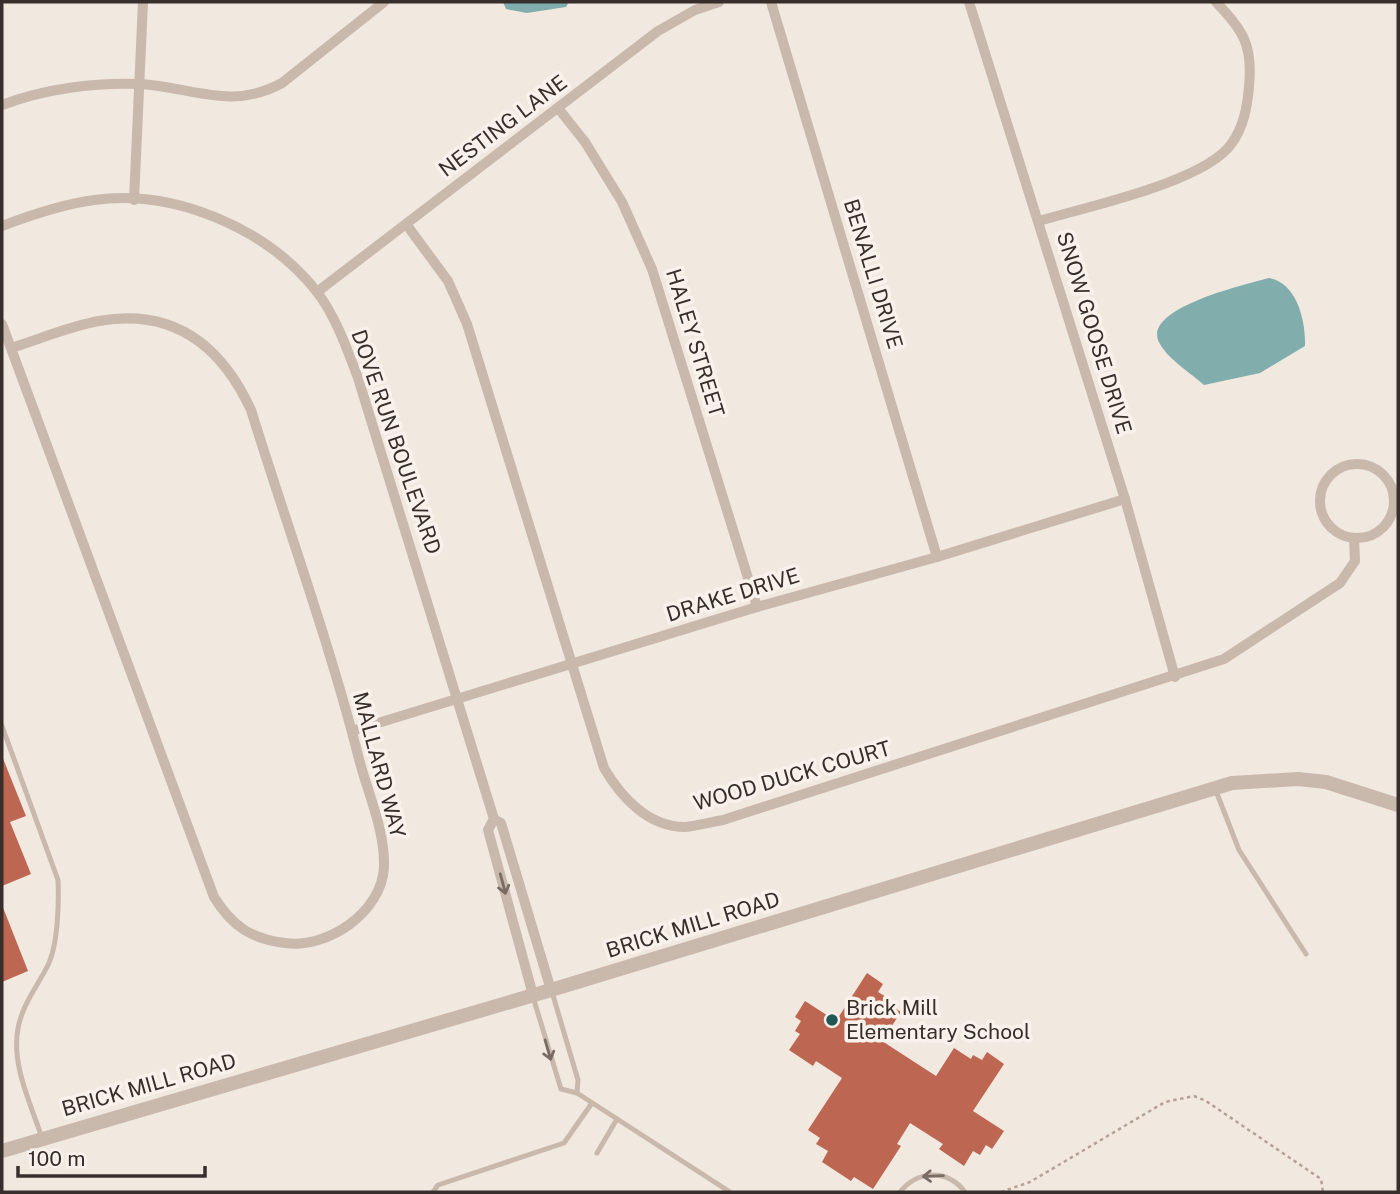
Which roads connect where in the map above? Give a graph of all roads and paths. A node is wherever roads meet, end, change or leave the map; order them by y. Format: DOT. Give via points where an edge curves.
graph roads {
  1 [pos="144,2"];
  2 [pos="384,2"];
  3 [pos="719,2"];
  4 [pos="771,2"];
  5 [pos="969,2"];
  6 [pos="1216,2"];
  7 [pos="139,84"];
  8 [pos="2,105"];
  9 [pos="558,108"];
  10 [pos="134,200"];
  11 [pos="1039,221"];
  12 [pos="406,224"];
  13 [pos="2,226"];
  14 [pos="317,292"];
  15 [pos="2,324"];
  16 [pos="11,348"];
  17 [pos="1125,499"];
  18 [pos="1354,538"];
  19 [pos="937,557"];
  20 [pos="757,607"];
  21 [pos="572,664"];
  22 [pos="1175,677"];
  23 [pos="457,700"];
  24 [pos="2,726"];
  25 [pos="352,731"];
  26 [pos="1215,788"];
  27 [pos="1398,805"];
  28 [pos="494,819"];
  29 [pos="1306,954"];
  30 [pos="551,990"];
  31 [pos="533,995"];
  32 [pos="577,1093"];
  33 [pos="592,1103"];
  34 [pos="617,1119"];
  35 [pos="43,1139"];
  36 [pos="2,1151"];
  37 [pos="597,1153"];
  38 [pos="433,1192"];
  39 [pos="730,1192"];
  40 [pos="900,1192"];
  41 [pos="964,1192"];
  42 [pos="1001,1192"];
  43 [pos="1323,1192"];
  1 -- 7 [label="street"];
  2 -- 7 [label="street" via="264,93 220,98"];
  3 -- 9 [label="street, NESTING LANE" via="658,31"];
  4 -- 19 [label="street, BENALLI DRIVE"];
  5 -- 11 [label="street, SNOW GOOSE DRIVE"];
  6 -- 11 [label="street" via="1239,26 1251,56 1245,118 1231,145 1208,165 1171,181"];
  7 -- 8 [label="street" via="93,85"];
  7 -- 10 [label="street"];
  9 -- 12 [label="street, NESTING LANE"];
  9 -- 20 [label="street, HALEY STREET" via="622,202 652,269"];
  10 -- 13 [label="street, DOVE RUN BOULEVARD" via="95,200"];
  10 -- 14 [label="street, DOVE RUN BOULEVARD" via="155,200 214,216 258,239"];
  11 -- 17 [label="street, SNOW GOOSE DRIVE"];
  12 -- 14 [label="street, NESTING LANE"];
  12 -- 21 [label="street, WOOD DUCK COURT" via="448,281 467,324"];
  14 -- 23 [label="street, DOVE RUN BOULEVARD" via="342,334 358,378"];
  15 -- 16 [label="street, MALLARD WAY"];
  16 -- 25 [label="street, MALLARD WAY" via="97,321 156,320 194,335 220,362 239,384 251,411"];
  16 -- 25 [label="street, MALLARD WAY" via="214,897 245,933 294,944 320,939 345,928 364,911 377,890 384,870 383,845"];
  17 -- 19 [label="street, DRAKE DRIVE"];
  17 -- 22 [label="street, SNOW GOOSE DRIVE"];
  18 -- 18 [label="street" via="1380,531 1393,509 1393,493 1386,478 1365,464 1339,468 1320,496 1330,526"];
  18 -- 22 [label="street, WOOD DUCK COURT" via="1355,561 1340,583 1224,659"];
  19 -- 20 [label="street, DRAKE DRIVE"];
  20 -- 21 [label="street, DRAKE DRIVE"];
  21 -- 22 [label="street, WOOD DUCK COURT" via="604,768 615,788 633,806 662,822 684,827 723,820"];
  21 -- 23 [label="street, DRAKE DRIVE"];
  23 -- 25 [label="street, DRAKE DRIVE"];
  23 -- 28 [label="street, DOVE RUN BOULEVARD"];
  24 -- 35 [label="lane" via="58,880 49,962 29,995 18,1029 19,1067"];
  26 -- 27 [label="street, BRICK MILL ROAD" via="1298,779 1326,782"];
  26 -- 29 [label="lane" via="1239,850"];
  26 -- 30 [label="street, BRICK MILL ROAD"];
  28 -- 30 [label="street, DOVE RUN BOULEVARD" via="501,823"];
  28 -- 31 [label="street, DOVE RUN BOULEVARD, one-way" via="488,830"];
  30 -- 31 [label="street, BRICK MILL ROAD"];
  30 -- 32 [label="lane" via="578,1080"];
  31 -- 32 [label="lane, one-way" via="561,1089"];
  31 -- 35 [label="street, BRICK MILL ROAD"];
  32 -- 33 [label="lane"];
  33 -- 34 [label="lane"];
  33 -- 38 [label="lane" via="564,1143 438,1185"];
  34 -- 37 [label="lane"];
  34 -- 39 [label="lane"];
  35 -- 36 [label="street, BRICK MILL ROAD"];
  41 -- 40 [label="lane, one-way" via="948,1176 936,1175 911,1181"];
  42 -- 43 [label="path" via="1030,1182 1165,1102 1194,1096 1321,1179"];
}
